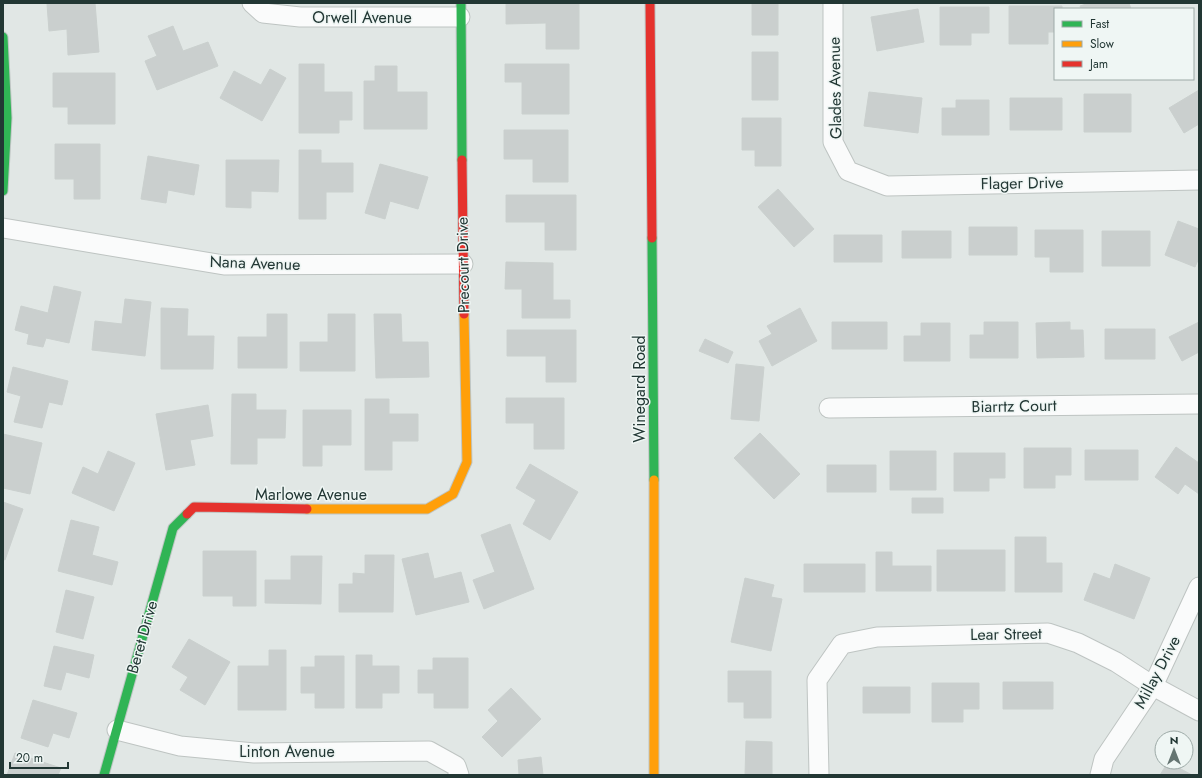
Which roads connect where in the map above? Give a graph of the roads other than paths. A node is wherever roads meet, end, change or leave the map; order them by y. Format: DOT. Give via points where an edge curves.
graph roads {
  1 [pos="650,3"];
  2 [pos="833,3"];
  3 [pos="258,8"];
  4 [pos="460,10"];
  5 [pos="3,36"];
  6 [pos="848,171"];
  7 [pos="1199,180"];
  8 [pos="3,191"];
  9 [pos="3,228"];
  10 [pos="462,264"];
  11 [pos="1199,404"];
  12 [pos="828,408"];
  13 [pos="194,507"];
  14 [pos="427,509"];
  15 [pos="1199,587"];
  16 [pos="1153,686"];
  17 [pos="1199,712"];
  18 [pos="116,730"];
  19 [pos="458,771"];
  20 [pos="104,775"];
  21 [pos="654,775"];
  22 [pos="819,775"];
  23 [pos="1100,775"];
  1 -- 21 [label="street, Winegard Road"];
  2 -- 6 [label="street, Glades Avenue" via="833,142"];
  3 -- 4 [label="street, Orwell Avenue" via="300,17"];
  4 -- 10 [label="street, Precourt Drive"];
  5 -- 8 [label="street" via="7,118"];
  6 -- 7 [label="street, Flager Drive" via="888,186"];
  9 -- 10 [label="street, Nana Avenue" via="224,265"];
  10 -- 14 [label="street, Precourt Drive" via="467,462 453,494"];
  11 -- 12 [label="street, Biarrtz Court"];
  13 -- 14 [label="street, Marlowe Avenue"];
  13 -- 18 [label="street, Beret Drive" via="173,528"];
  15 -- 16 [label="street, Millay Drive"];
  16 -- 17 [label="street, Lear Street"];
  16 -- 22 [label="street, Lear Street" via="1078,642 1048,633 877,637 842,644 817,680"];
  16 -- 23 [label="street, Millay Drive" via="1104,759"];
  18 -- 19 [label="street, Linton Avenue" via="180,746 254,753 429,751"];
  18 -- 20 [label="street, Beret Drive"];
}
